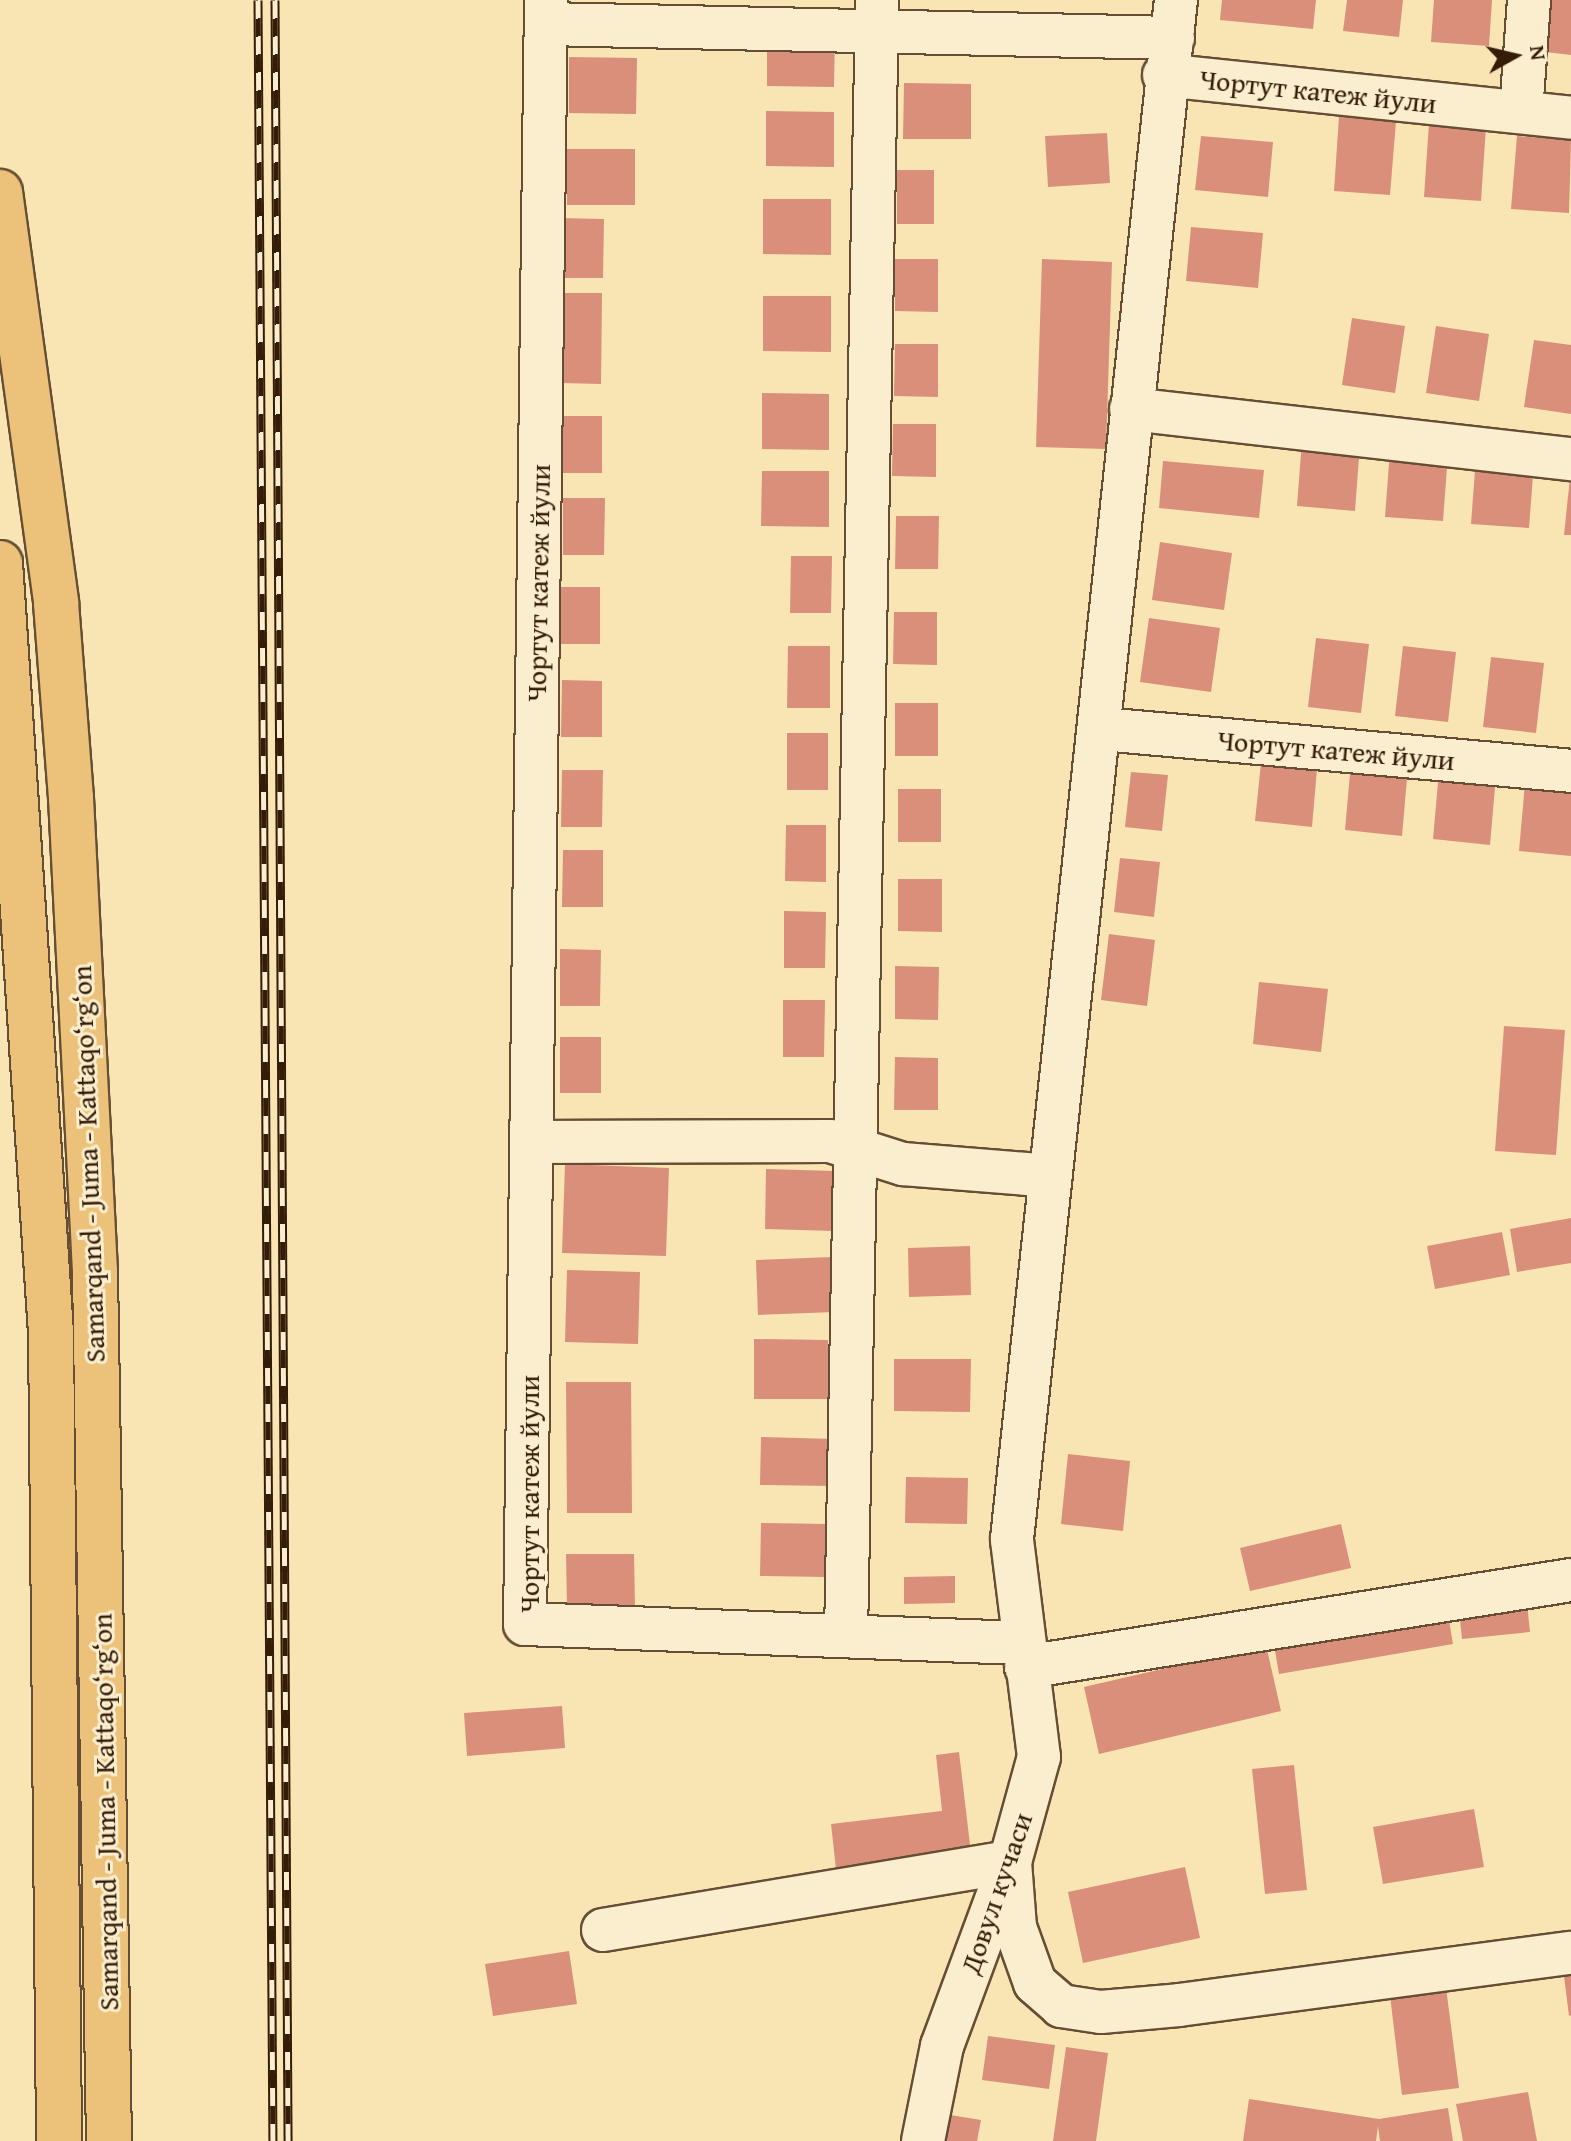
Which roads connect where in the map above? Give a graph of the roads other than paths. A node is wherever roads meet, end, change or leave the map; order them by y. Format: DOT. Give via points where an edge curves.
graph roads {
  1 [pos="1529,0"];
  2 [pos="546,12"];
  3 [pos="876,16"];
  4 [pos="1171,38"];
  5 [pos="1521,112"];
  6 [pos="1571,118"];
  7 [pos="0,192"];
  8 [pos="1131,409"];
  9 [pos="1571,459"];
  10 [pos="0,563"];
  11 [pos="1102,729"];
  12 [pos="1571,771"];
  13 [pos="531,1142"];
  14 [pos="854,1149"];
  15 [pos="1051,1176"];
  16 [pos="1571,1580"];
  17 [pos="846,1636"];
  18 [pos="1024,1655"];
  19 [pos="59,1756"];
  20 [pos="104,1756"];
  21 [pos="1010,1862"];
  22 [pos="603,1930"];
  23 [pos="1571,1953"];
  24 [pos="59,2141"];
  25 [pos="109,2141"];
  26 [pos="923,2141"];
  1 -- 5 [label="street"];
  2 -- 3 [label="street, Чортут катеж йули"];
  2 -- 13 [label="street, Чортут катеж йули"];
  3 -- 4 [label="street, Чортут катеж йули"];
  3 -- 14 [label="street"];
  4 -- 5 [label="street, Чортут катеж йули"];
  4 -- 8 [label="street, Чортут катеж йули"];
  5 -- 6 [label="street, Чортут катеж йули"];
  7 -- 20 [label="main road, Samarqand - Juma - Kattaqo‘rg‘on" via="56,603 71,798 95,1271"];
  8 -- 9 [label="street"];
  8 -- 11 [label="street, Чортут катеж йули"];
  10 -- 19 [label="main road, Samarqand - Juma - Kattaqo‘rg‘on" via="39,1073"];
  11 -- 12 [label="street, Чортут катеж йули"];
  11 -- 15 [label="street, Чортут катеж йули"];
  13 -- 14 [label="street" via="830,1141"];
  13 -- 17 [label="street, Чортут катеж йули" via="525,1624"];
  14 -- 15 [label="street" via="903,1164"];
  14 -- 17 [label="street"];
  15 -- 18 [label="street, Чортут катеж йули" via="1012,1539"];
  16 -- 18 [label="street"];
  17 -- 18 [label="street, Чортут катеж йули"];
  18 -- 21 [label="street, Довул кучаси" via="1039,1757"];
  19 -- 20 [label="main road"];
  19 -- 24 [label="main road, Samarqand - Juma - Kattaqo‘rg‘on"];
  20 -- 25 [label="main road, Samarqand - Juma - Kattaqo‘rg‘on"];
  21 -- 22 [label="street"];
  21 -- 23 [label="street" via="1025,1955 1035,1983 1061,2006 1101,2012 1179,2005"];
  21 -- 26 [label="street, Довул кучаси" via="942,2046"];
}
